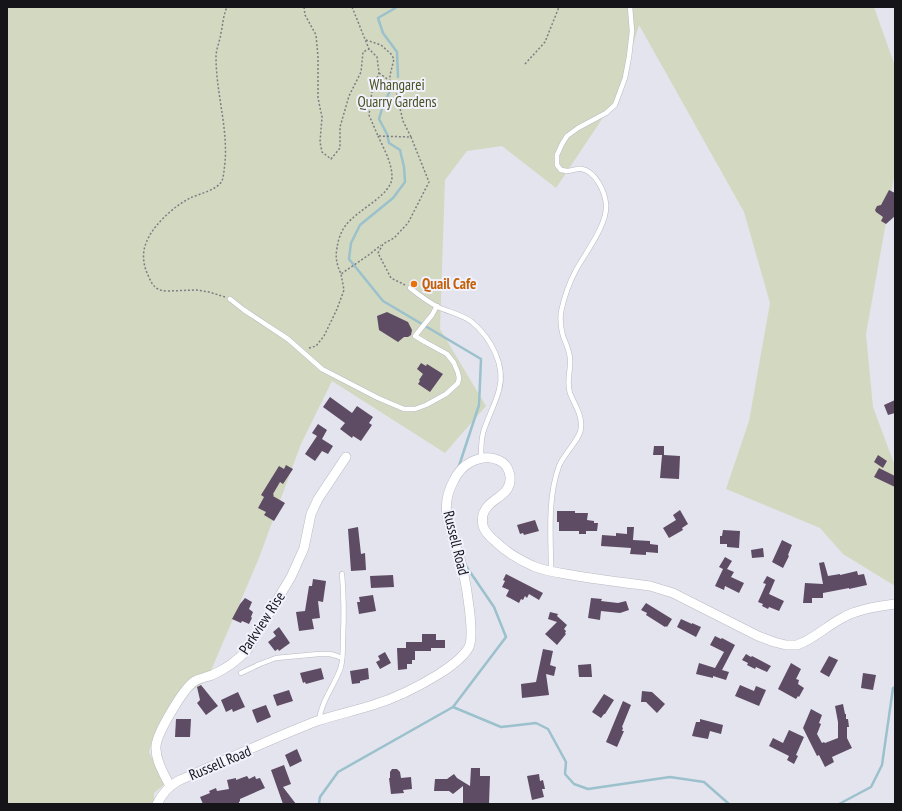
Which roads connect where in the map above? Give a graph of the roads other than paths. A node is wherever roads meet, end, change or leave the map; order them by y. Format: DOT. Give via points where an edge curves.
graph roads {
  1 [pos="630,7"];
  2 [pos="410,288"];
  3 [pos="230,299"];
  4 [pos="437,306"];
  5 [pos="346,457"];
  6 [pos="481,458"];
  7 [pos="552,571"];
  8 [pos="342,574"];
  9 [pos="895,604"];
  10 [pos="342,658"];
  11 [pos="241,673"];
  12 [pos="319,721"];
  13 [pos="170,786"];
  14 [pos="157,804"];
  1 -- 7 [label="lane" via="632,31 629,57 625,78 615,105 568,136 557,155 557,165 561,170 582,169 596,178 607,206 601,228 568,287 561,315 562,331 570,358 568,384 581,418 582,428 559,466 554,485 551,510"];
  2 -- 4 [label="lane"];
  3 -- 4 [label="lane" via="288,338 322,369 404,409 415,409 435,400 458,384 458,373 447,354 415,336"];
  4 -- 6 [label="lane" via="471,322 493,349 501,372 500,389 483,434"];
  5 -- 13 [label="street, Parkview Rise" via="311,514 304,548 291,577 247,650 232,664 190,685 162,728 156,746 160,766"];
  6 -- 7 [label="street, Russell Road" via="503,462 509,470 510,478 508,488 485,510 482,518 483,528 491,538 518,558"];
  6 -- 12 [label="street, Russell Road" via="460,470 449,489 446,503 447,516 464,574 472,635 470,645 446,670 423,684 374,705"];
  7 -- 9 [label="street, Russell Road" via="650,586 674,593 758,636 786,645 804,642 853,613"];
  8 -- 10 [label="lane"];
  10 -- 11 [label="lane" via="330,654 276,658"];
  10 -- 12 [label="lane"];
  12 -- 13 [label="street, Russell Road"];
  13 -- 14 [label="street, Russell Road"];
}
